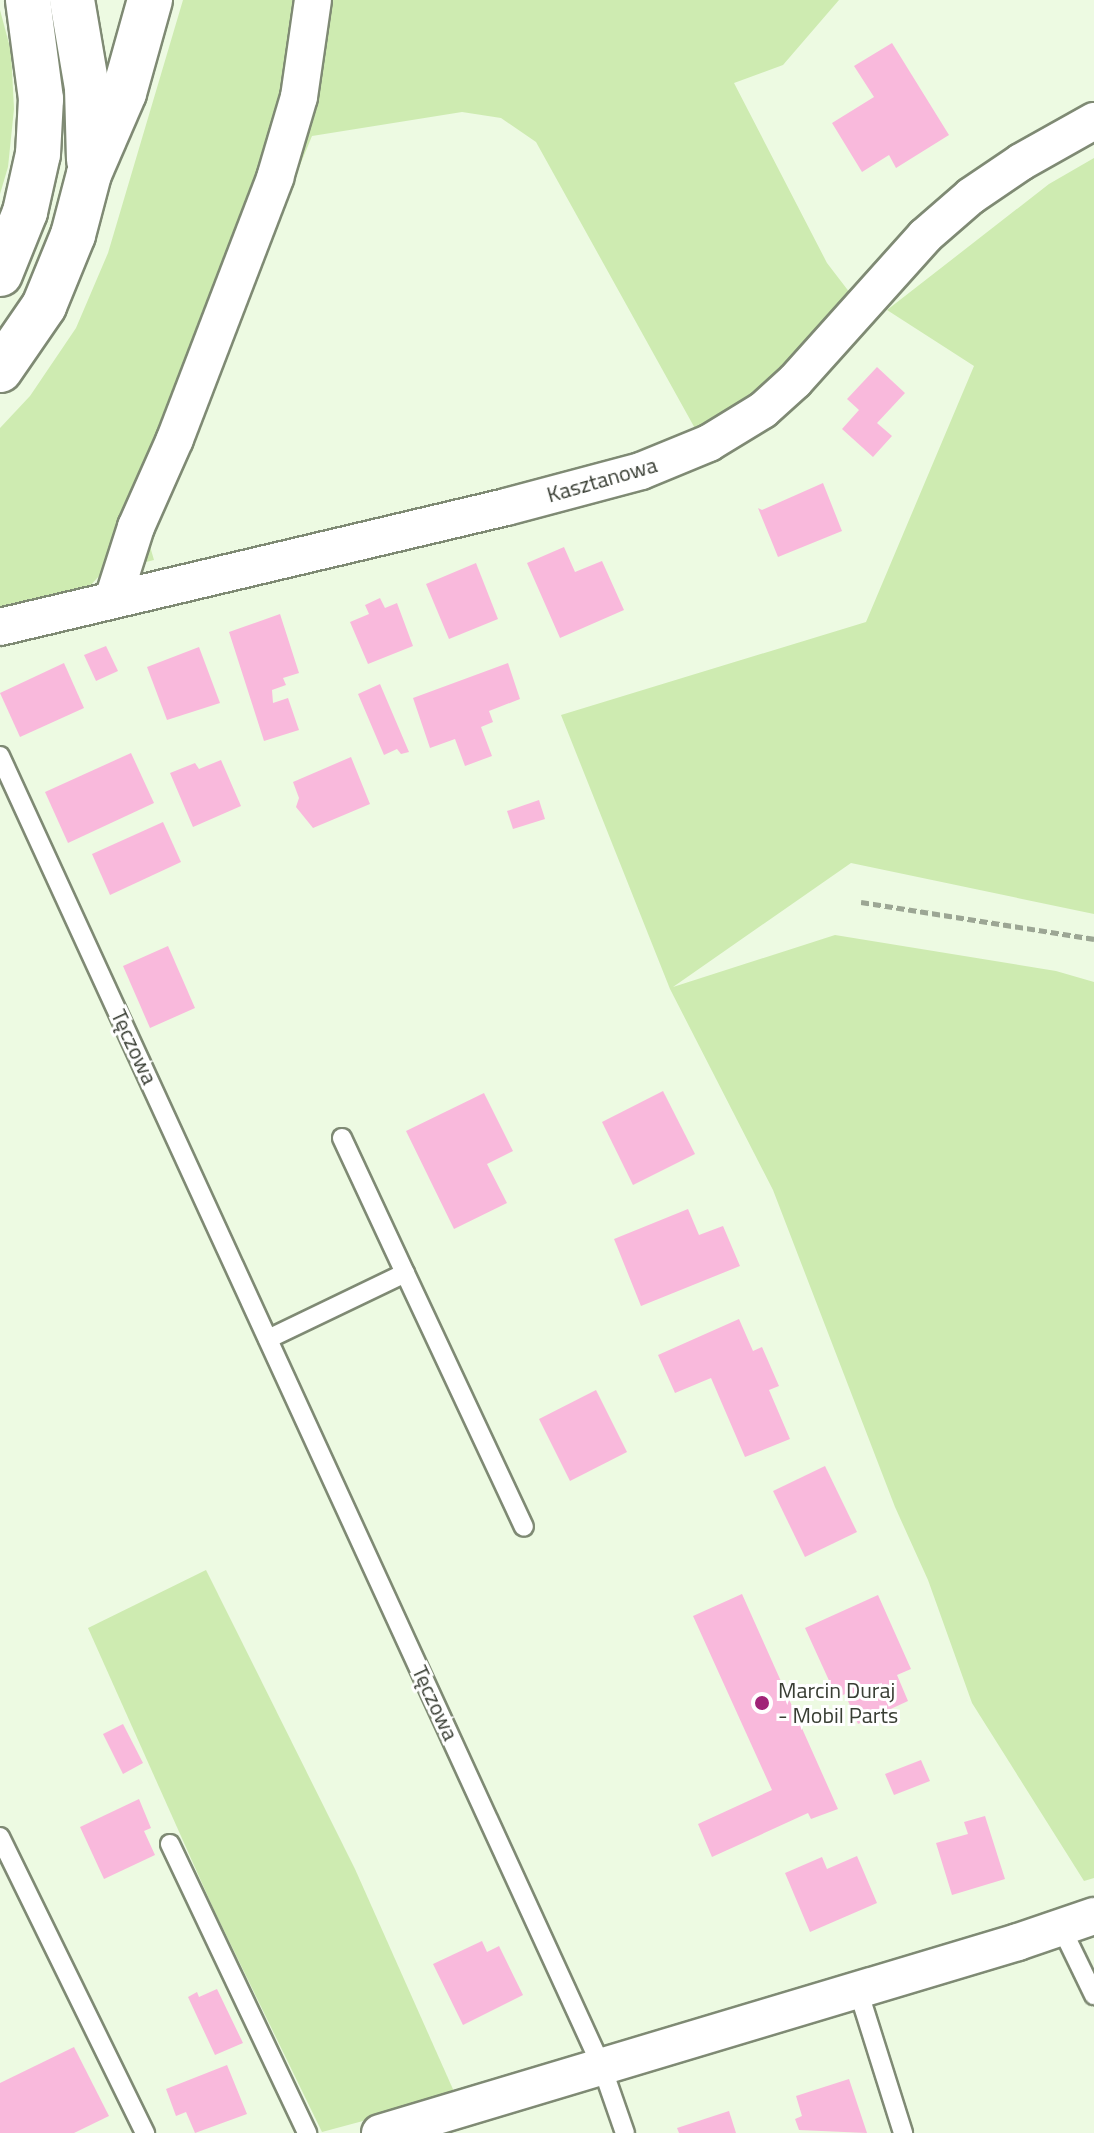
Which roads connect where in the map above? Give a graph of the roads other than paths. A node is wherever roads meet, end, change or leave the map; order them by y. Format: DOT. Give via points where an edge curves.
graph roads {
  1 [pos="28,0"];
  2 [pos="72,0"];
  3 [pos="150,0"];
  4 [pos="313,0"];
  5 [pos="1094,121"];
  6 [pos="89,174"];
  7 [pos="0,274"];
  8 [pos="0,370"];
  9 [pos="113,599"];
  10 [pos="0,627"];
  11 [pos="0,756"];
  12 [pos="342,1138"];
  13 [pos="405,1273"];
  14 [pos="268,1339"];
  15 [pos="524,1527"];
  16 [pos="0,1837"];
  17 [pos="170,1844"];
  18 [pos="1077,1921"];
  19 [pos="858,1990"];
  20 [pos="1094,1995"];
  21 [pos="602,2067"];
  22 [pos="145,2133"];
  23 [pos="307,2133"];
  24 [pos="380,2133"];
  25 [pos="625,2133"];
  26 [pos="903,2133"];
  1 -- 7 [label="highway" via="41,99 38,154 25,212"];
  2 -- 6 [label="highway" via="87,88"];
  3 -- 6 [label="highway" via="124,93"];
  4 -- 9 [label="street" via="299,97 275,178 136,527"];
  5 -- 9 [label="street, Kasztanowa" via="971,196 914,247 785,390 709,443 626,475 425,528"];
  6 -- 8 [label="highway" via="73,235 44,306"];
  9 -- 10 [label="street, Kasztanowa"];
  11 -- 14 [label="lane, Tęczowa"];
  12 -- 13 [label="lane"];
  13 -- 14 [label="lane"];
  13 -- 15 [label="lane"];
  14 -- 21 [label="lane, Tęczowa"];
  16 -- 22 [label="lane"];
  17 -- 23 [label="lane"];
  18 -- 19 [label="street"];
  18 -- 20 [label="lane"];
  19 -- 21 [label="street"];
  19 -- 26 [label="lane"];
  21 -- 24 [label="street"];
  21 -- 25 [label="lane, Tęczowa"];
}
